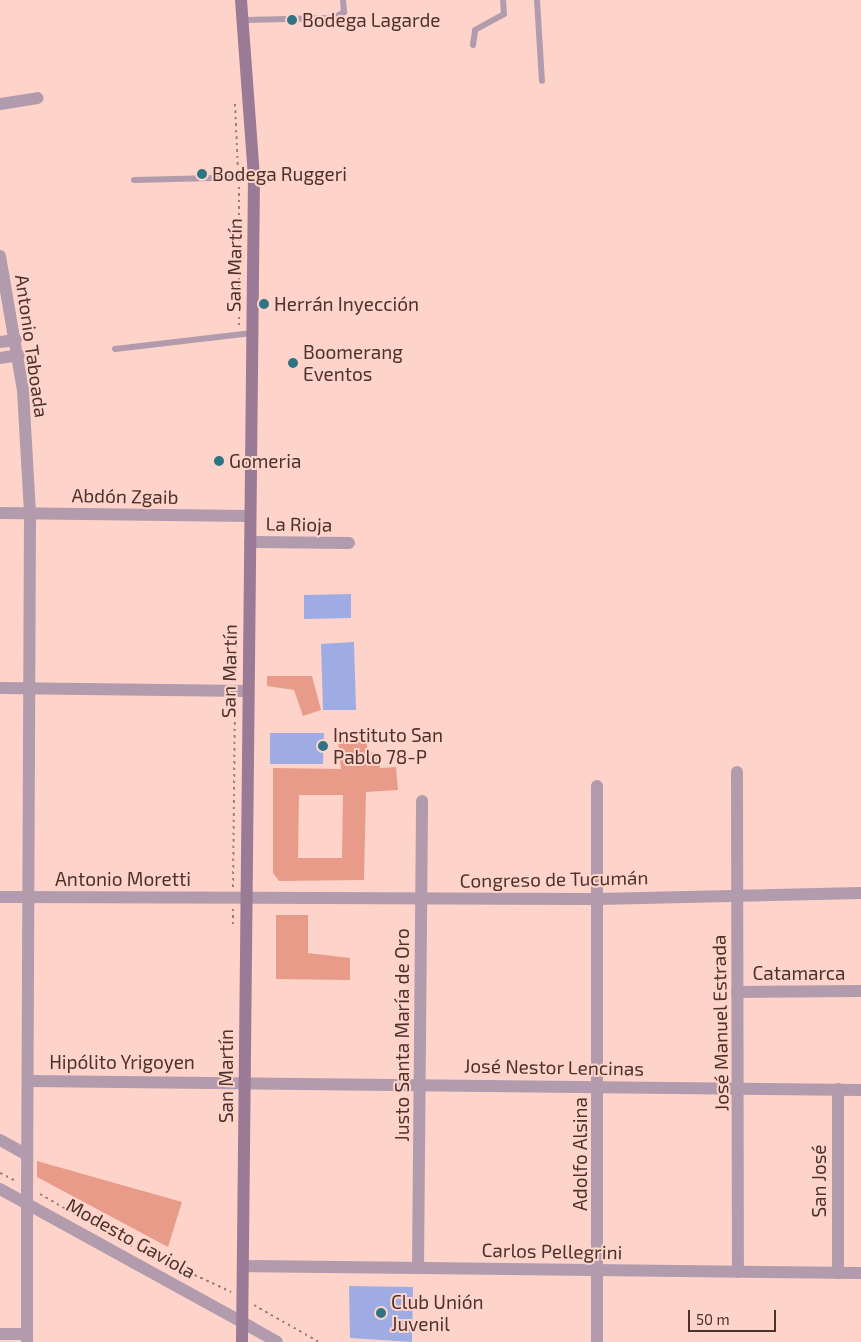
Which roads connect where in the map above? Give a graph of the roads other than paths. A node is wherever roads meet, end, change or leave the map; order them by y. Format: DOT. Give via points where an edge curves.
graph roads {
  1 [pos="241,0"];
  2 [pos="343,0"];
  3 [pos="502,0"];
  4 [pos="536,0"];
  5 [pos="244,20"];
  6 [pos="473,45"];
  7 [pos="542,81"];
  8 [pos="38,98"];
  9 [pos="0,104"];
  10 [pos="254,177"];
  11 [pos="134,180"];
  12 [pos="0,256"];
  13 [pos="245,334"];
  14 [pos="16,340"];
  15 [pos="0,342"];
  16 [pos="115,349"];
  17 [pos="19,355"];
  18 [pos="0,358"];
  19 [pos="0,513"];
  20 [pos="30,514"];
  21 [pos="250,516"];
  22 [pos="250,542"];
  23 [pos="349,543"];
  24 [pos="0,688"];
  25 [pos="30,689"];
  26 [pos="241,691"];
  27 [pos="737,772"];
  28 [pos="597,786"];
  29 [pos="422,801"];
  30 [pos="861,892"];
  31 [pos="737,895"];
  32 [pos="29,897"];
  33 [pos="0,898"];
  34 [pos="246,898"];
  35 [pos="598,898"];
  36 [pos="422,899"];
  37 [pos="738,992"];
  38 [pos="861,992"];
  39 [pos="28,1081"];
  40 [pos="245,1082"];
  41 [pos="422,1084"];
  42 [pos="599,1088"];
  43 [pos="740,1088"];
  44 [pos="838,1089"];
  45 [pos="861,1090"];
  46 [pos="0,1140"];
  47 [pos="27,1155"];
  48 [pos="0,1189"];
  49 [pos="27,1195"];
  50 [pos="243,1266"];
  51 [pos="418,1268"];
  52 [pos="598,1270"];
  53 [pos="738,1272"];
  54 [pos="838,1273"];
  55 [pos="861,1274"];
  56 [pos="242,1322"];
  57 [pos="0,1334"];
  58 [pos="27,1338"];
  59 [pos="242,1342"];
  60 [pos="277,1342"];
  61 [pos="597,1342"];
  1 -- 5 [label="main road, San Martín"];
  2 -- 5 [label="lane" via="344,12 334,18"];
  3 -- 6 [label="lane" via="504,14 476,30"];
  4 -- 7 [label="lane"];
  5 -- 10 [label="main road, San Martín"];
  8 -- 9 [label="street"];
  10 -- 11 [label="lane"];
  10 -- 13 [label="main road, San Martín"];
  12 -- 14 [label="street, Antonio Taboada"];
  13 -- 16 [label="lane"];
  13 -- 21 [label="main road, San Martín"];
  14 -- 15 [label="street"];
  14 -- 17 [label="street, Antonio Taboada"];
  17 -- 18 [label="street"];
  17 -- 20 [label="street, Antonio Taboada"];
  19 -- 20 [label="street, Abdón Zgaib"];
  20 -- 21 [label="street, Abdón Zgaib"];
  20 -- 25 [label="street, Antonio Taboada"];
  21 -- 22 [label="main road, San Martín"];
  22 -- 23 [label="street, La Rioja"];
  22 -- 26 [label="main road, San Martín"];
  24 -- 25 [label="street"];
  25 -- 26 [label="street"];
  25 -- 32 [label="street, Antonio Taboada"];
  26 -- 34 [label="main road, San Martín"];
  27 -- 31 [label="street, José Manuel Estrada"];
  28 -- 35 [label="street, Adolfo Alsina"];
  29 -- 36 [label="street, Justo Santa María de Oro"];
  30 -- 31 [label="street, Congreso de Tucumán"];
  31 -- 35 [label="street, Congreso de Tucumán"];
  31 -- 37 [label="street, José Manuel Estrada"];
  32 -- 33 [label="street, Antonio Moretti"];
  32 -- 34 [label="street, Antonio Moretti"];
  32 -- 39 [label="street, Antonio Taboada"];
  34 -- 36 [label="street, Congreso de Tucumán"];
  34 -- 40 [label="main road, San Martín"];
  35 -- 36 [label="street, Congreso de Tucumán"];
  35 -- 42 [label="street, Adolfo Alsina"];
  36 -- 41 [label="street, Justo Santa María de Oro"];
  37 -- 38 [label="street, Catamarca"];
  37 -- 43 [label="street, José Manuel Estrada"];
  39 -- 40 [label="street, Hipólito Yrigoyen"];
  39 -- 47 [label="street, Antonio Taboada"];
  40 -- 41 [label="street, José Nestor Lencinas"];
  40 -- 50 [label="main road, San Martín"];
  41 -- 42 [label="street, José Nestor Lencinas"];
  41 -- 51 [label="street, Justo Santa María de Oro"];
  42 -- 43 [label="street, José Nestor Lencinas"];
  42 -- 52 [label="street, Adolfo Alsina"];
  43 -- 44 [label="street, José Nestor Lencinas"];
  43 -- 53 [label="street, José Manuel Estrada"];
  44 -- 45 [label="street, José Nestor Lencinas"];
  44 -- 54 [label="street, San José"];
  46 -- 47 [label="street"];
  47 -- 49 [label="street, Antonio Taboada"];
  48 -- 49 [label="street, Modesto Gaviola"];
  49 -- 56 [label="street, Modesto Gaviola"];
  49 -- 58 [label="street, Antonio Taboada"];
  50 -- 51 [label="street, Carlos Pellegrini"];
  50 -- 56 [label="main road, San Martín"];
  51 -- 52 [label="street, Carlos Pellegrini"];
  52 -- 53 [label="street, Carlos Pellegrini"];
  52 -- 61 [label="street, Adolfo Alsina"];
  53 -- 54 [label="street, Carlos Pellegrini"];
  54 -- 55 [label="street, Carlos Pellegrini"];
  56 -- 59 [label="main road, San Martín"];
  56 -- 60 [label="street, Modesto Gaviola"];
  57 -- 58 [label="street"];
}
